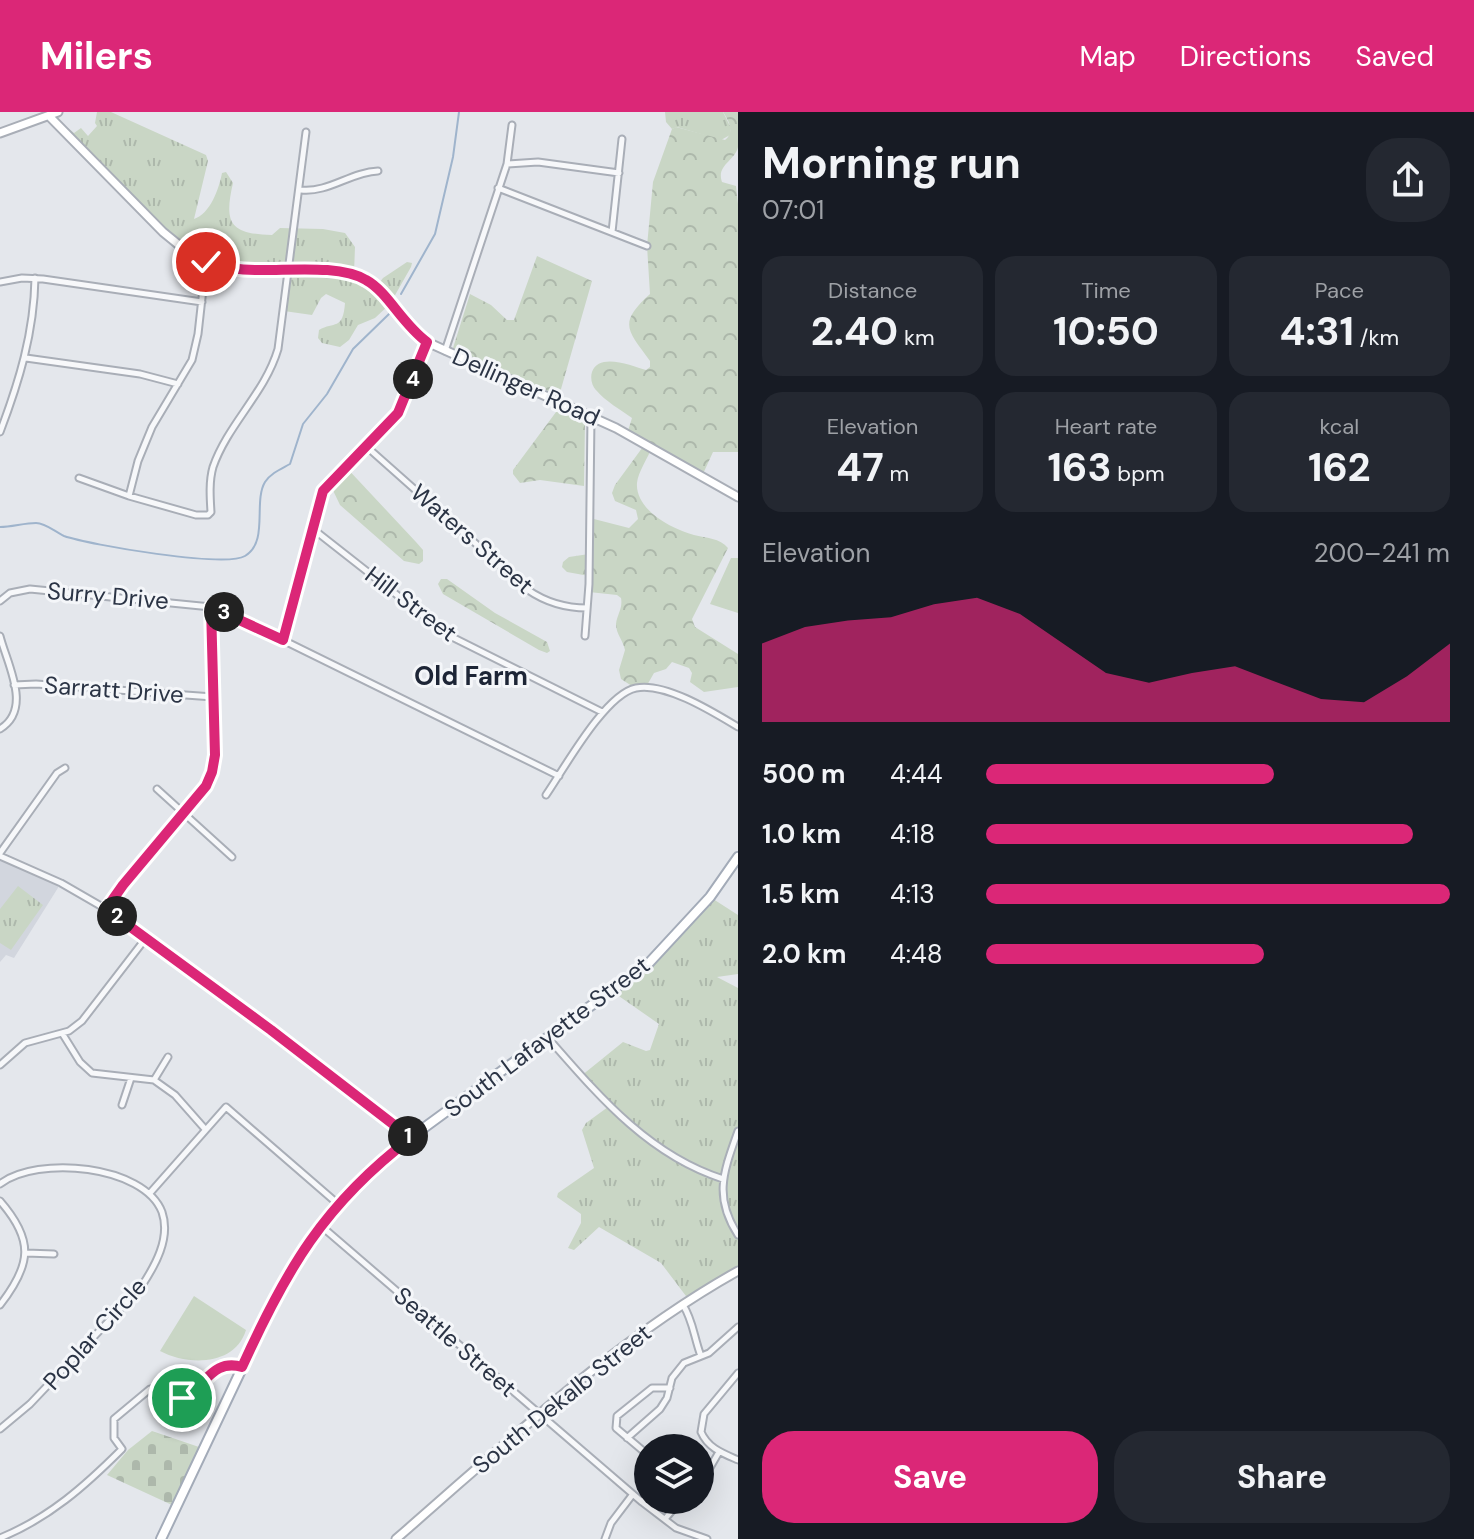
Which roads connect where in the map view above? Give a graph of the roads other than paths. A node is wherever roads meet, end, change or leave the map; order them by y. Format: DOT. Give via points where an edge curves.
graph roads {
  1 [pos="58,112"];
  2 [pos="48,114"];
  3 [pos="512,125"];
  4 [pos="306,132"];
  5 [pos="0,133"];
  6 [pos="622,139"];
  7 [pos="507,164"];
  8 [pos="378,171"];
  9 [pos="619,173"];
  10 [pos="498,188"];
  11 [pos="301,190"];
  12 [pos="612,232"];
  13 [pos="647,246"];
  14 [pos="206,262"];
  15 [pos="290,271"];
  16 [pos="35,278"];
  17 [pos="0,282"];
  18 [pos="202,302"];
  19 [pos="427,342"];
  20 [pos="445,351"];
  21 [pos="26,358"];
  22 [pos="178,384"];
  23 [pos="591,416"];
  24 [pos="0,432"];
  25 [pos="367,447"];
  26 [pos="79,478"];
  27 [pos="129,496"];
  28 [pos="738,497"];
  29 [pos="313,529"];
  30 [pos="2,599"];
  31 [pos="211,607"];
  32 [pos="587,608"];
  33 [pos="0,636"];
  34 [pos="585,636"];
  35 [pos="283,640"];
  36 [pos="14,685"];
  37 [pos="213,697"];
  38 [pos="602,712"];
  39 [pos="738,727"];
  40 [pos="0,729"];
  41 [pos="65,768"];
  42 [pos="559,776"];
  43 [pos="157,789"];
  44 [pos="546,795"];
  45 [pos="184,813"];
  46 [pos="0,855"];
  47 [pos="232,857"];
  48 [pos="738,857"];
  49 [pos="106,909"];
  50 [pos="146,938"];
  51 [pos="62,1033"];
  52 [pos="548,1038"];
  53 [pos="168,1057"];
  54 [pos="0,1065"];
  55 [pos="131,1078"];
  56 [pos="154,1080"];
  57 [pos="122,1105"];
  58 [pos="205,1129"];
  59 [pos="738,1131"];
  60 [pos="411,1138"];
  61 [pos="723,1179"];
  62 [pos="0,1184"];
  63 [pos="150,1193"];
  64 [pos="0,1201"];
  65 [pos="338,1204"];
  66 [pos="320,1225"];
  67 [pos="738,1235"];
  68 [pos="26,1253"];
  69 [pos="54,1254"];
  70 [pos="738,1271"];
  71 [pos="682,1304"];
  72 [pos="0,1305"];
  73 [pos="738,1327"];
  74 [pos="701,1356"];
  75 [pos="242,1367"];
  76 [pos="738,1373"];
  77 [pos="670,1388"];
  78 [pos="540,1415"];
  79 [pos="0,1429"];
  80 [pos="627,1438"];
  81 [pos="634,1444"];
  82 [pos="719,1452"];
  83 [pos="738,1460"];
  84 [pos="714,1461"];
  85 [pos="633,1494"];
  86 [pos="658,1514"];
  87 [pos="669,1514"];
  88 [pos="665,1519"];
  89 [pos="0,1538"];
  90 [pos="161,1539"];
  91 [pos="396,1539"];
  92 [pos="605,1539"];
  93 [pos="707,1539"];
  1 -- 2 [label="street"];
  2 -- 5 [label="street"];
  2 -- 14 [label="street, Dellinger Road" via="163,232"];
  3 -- 7 [label="street"];
  4 -- 11 [label="street"];
  6 -- 9 [label="street"];
  7 -- 9 [label="street" via="538,162"];
  7 -- 10 [label="street"];
  8 -- 11 [label="street"];
  9 -- 12 [label="street"];
  10 -- 12 [label="street"];
  10 -- 20 [label="street"];
  11 -- 15 [label="street"];
  12 -- 13 [label="street"];
  14 -- 15 [label="street, Dellinger Road"];
  14 -- 18 [label="street"];
  15 -- 19 [label="street, Dellinger Road" via="365,278"];
  15 -- 27 [label="street" via="274,365 213,468 211,512 196,515"];
  16 -- 17 [label="street"];
  16 -- 18 [label="street"];
  16 -- 21 [label="street"];
  18 -- 22 [label="street" via="192,360"];
  19 -- 20 [label="street, Dellinger Road"];
  19 -- 25 [label="street" via="398,413"];
  20 -- 23 [label="street, Dellinger Road"];
  21 -- 22 [label="street"];
  21 -- 24 [label="street"];
  22 -- 27 [label="street" via="146,441"];
  23 -- 28 [label="street, Dellinger Road"];
  23 -- 32 [label="street"];
  25 -- 29 [label="street" via="323,491"];
  25 -- 32 [label="street, Waters Street" via="528,590 556,604"];
  26 -- 27 [label="street"];
  29 -- 35 [label="street"];
  29 -- 38 [label="street, Hill Street" via="448,635"];
  30 -- 31 [label="street, Surry Drive" via="30,589"];
  31 -- 35 [label="street, Surry Drive"];
  31 -- 37 [label="street"];
  32 -- 34 [label="street"];
  33 -- 36 [label="street"];
  35 -- 42 [label="street, Surry Drive"];
  36 -- 37 [label="street, Sarratt Drive"];
  36 -- 40 [label="street" via="15,712"];
  37 -- 45 [label="street" via="212,772"];
  38 -- 39 [label="street" via="627,691 656,688"];
  38 -- 42 [label="street"];
  41 -- 46 [label="street"];
  42 -- 44 [label="street"];
  43 -- 45 [label="street"];
  45 -- 47 [label="street"];
  45 -- 49 [label="street"];
  46 -- 49 [label="street"];
  48 -- 52 [label="main road, South Lafayette Street" via="710,897 648,964"];
  49 -- 50 [label="street"];
  50 -- 51 [label="street" via="82,1021"];
  50 -- 60 [label="street"];
  51 -- 54 [label="street" via="25,1043"];
  51 -- 55 [label="street" via="92,1073"];
  52 -- 60 [label="main road, South Lafayette Street"];
  52 -- 61 [label="street" via="629,1126 696,1171"];
  53 -- 56 [label="street"];
  55 -- 56 [label="street"];
  55 -- 57 [label="street"];
  56 -- 58 [label="street"];
  58 -- 63 [label="street"];
  58 -- 65 [label="street" via="226,1107"];
  59 -- 61 [label="street"];
  60 -- 65 [label="main road, South Lafayette Street"];
  61 -- 67 [label="street" via="725,1210"];
  62 -- 63 [label="street" via="34,1169 77,1168"];
  63 -- 79 [label="street, Poplar Circle" via="164,1226 153,1270 30,1404"];
  64 -- 68 [label="street" via="17,1221"];
  65 -- 66 [label="main road, South Lafayette Street"];
  66 -- 75 [label="main road, South Lafayette Street" via="280,1288"];
  66 -- 78 [label="street, Seattle Street"];
  68 -- 69 [label="street"];
  68 -- 72 [label="street"];
  70 -- 71 [label="street, South Dekalb Street"];
  71 -- 74 [label="street"];
  71 -- 78 [label="street, South Dekalb Street"];
  73 -- 74 [label="street"];
  74 -- 77 [label="street" via="684,1363"];
  75 -- 89 [label="street" via="222,1365 184,1398 166,1385 150,1389 114,1419 115,1442 122,1449 109,1463 44,1517"];
  75 -- 90 [label="main road, South Lafayette Street"];
  76 -- 82 [label="street" via="702,1419 703,1437"];
  77 -- 80 [label="street" via="660,1409"];
  77 -- 80 [label="street" via="652,1388 617,1416 616,1428"];
  78 -- 85 [label="street, Seattle Street"];
  78 -- 91 [label="street, South Dekalb Street"];
  80 -- 81 [label="street"];
  82 -- 83 [label="street"];
  82 -- 84 [label="street"];
  85 -- 92 [label="street"];
  86 -- 88 [label="street, Seattle Street"];
  87 -- 88 [label="street"];
  88 -- 93 [label="street, Seattle Street"];
}
